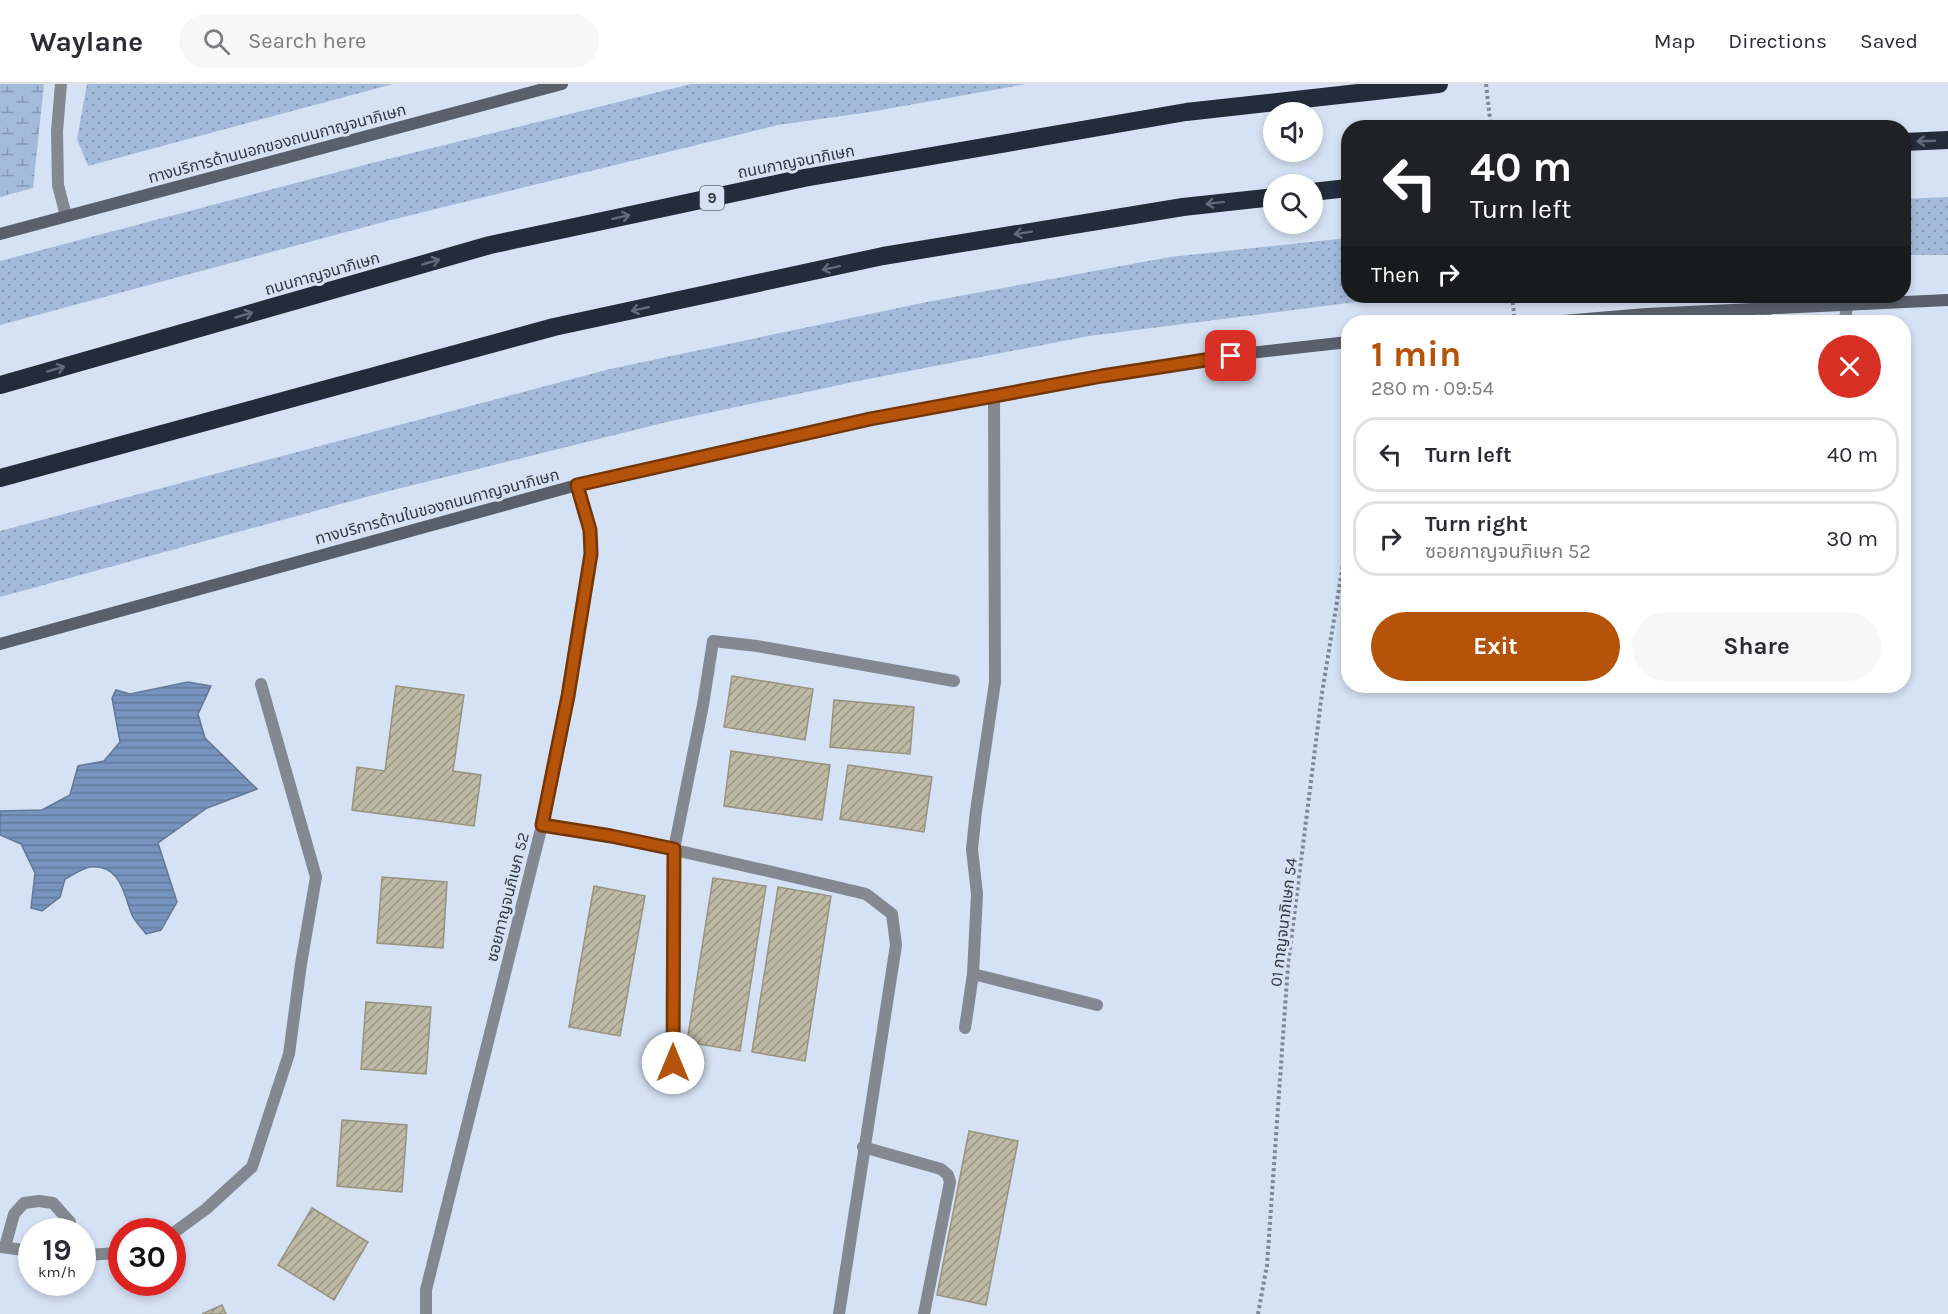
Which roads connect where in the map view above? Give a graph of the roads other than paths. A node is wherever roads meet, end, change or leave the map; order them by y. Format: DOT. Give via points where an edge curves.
graph roads {
  1 [pos="61,84"];
  2 [pos="562,84"];
  3 [pos="1439,84"];
  4 [pos="1948,140"];
  5 [pos="1911,142"];
  6 [pos="1341,189"];
  7 [pos="1323,191"];
  8 [pos="1263,198"];
  9 [pos="66,216"];
  10 [pos="0,234"];
  11 [pos="1948,300"];
  12 [pos="1911,301"];
  13 [pos="1873,303"];
  14 [pos="1848,304"];
  15 [pos="1767,308"];
  16 [pos="1634,315"];
  17 [pos="1766,315"];
  18 [pos="1846,315"];
  19 [pos="1341,343"];
  20 [pos="0,385"];
  21 [pos="994,397"];
  22 [pos="0,478"];
  23 [pos="577,485"];
  24 [pos="0,644"];
  25 [pos="954,681"];
  26 [pos="261,684"];
  27 [pos="542,825"];
  28 [pos="674,849"];
  29 [pos="973,974"];
  30 [pos="1097,1005"];
  31 [pos="965,1028"];
  32 [pos="673,1063"];
  33 [pos="863,1147"];
  34 [pos="66,1218"];
  35 [pos="186,1224"];
  36 [pos="2,1247"];
  37 [pos="18,1249"];
  38 [pos="426,1314"];
  39 [pos="839,1314"];
  40 [pos="924,1314"];
  1 -- 9 [label="street" via="58,185"];
  2 -- 9 [label="main road, ทางบริการด้านนอกของถนนกาญจนาภิเษก"];
  20 -- 3 [label="highway, ถนนกาญจนาภิเษก / 9, one-way" via="490,245 792,181 1185,112"];
  4 -- 5 [label="highway, one-way"];
  6 -- 7 [label="highway"];
  8 -- 22 [label="highway, one-way" via="1182,207 883,256 566,325"];
  9 -- 10 [label="main road, ทางบริการด้านนอกของถนนกาญจนาภิเษก"];
  11 -- 12 [label="main road"];
  13 -- 14 [label="main road"];
  14 -- 15 [label="main road"];
  14 -- 18 [label="street"];
  15 -- 16 [label="main road"];
  15 -- 17 [label="street"];
  19 -- 21 [label="main road, ทางบริการด้านในของถนนกาญจนาภิเษก" via="1219,357"];
  21 -- 23 [label="main road, ทางบริการด้านในของถนนกาญจนาภิเษก" via="870,419"];
  21 -- 29 [label="street" via="995,682 972,849 977,894"];
  23 -- 24 [label="main road, ทางบริการด้านในของถนนกาญจนาภิเษก"];
  23 -- 27 [label="street, ซอยกาญจนภิเษก 52" via="590,530 591,554"];
  25 -- 28 [label="street" via="713,641"];
  26 -- 35 [label="street" via="316,877 289,1054 252,1167"];
  27 -- 28 [label="street"];
  27 -- 38 [label="street, ซอยกาญจนภิเษก 52" via="426,1290"];
  28 -- 32 [label="street"];
  28 -- 33 [label="street" via="866,894 892,914 896,945"];
  29 -- 30 [label="street"];
  29 -- 31 [label="street"];
  33 -- 39 [label="street"];
  33 -- 40 [label="street" via="941,1169 948,1175 950,1182"];
  34 -- 36 [label="street" via="53,1203 24,1203 14,1214"];
  36 -- 37 [label="street"];
}
